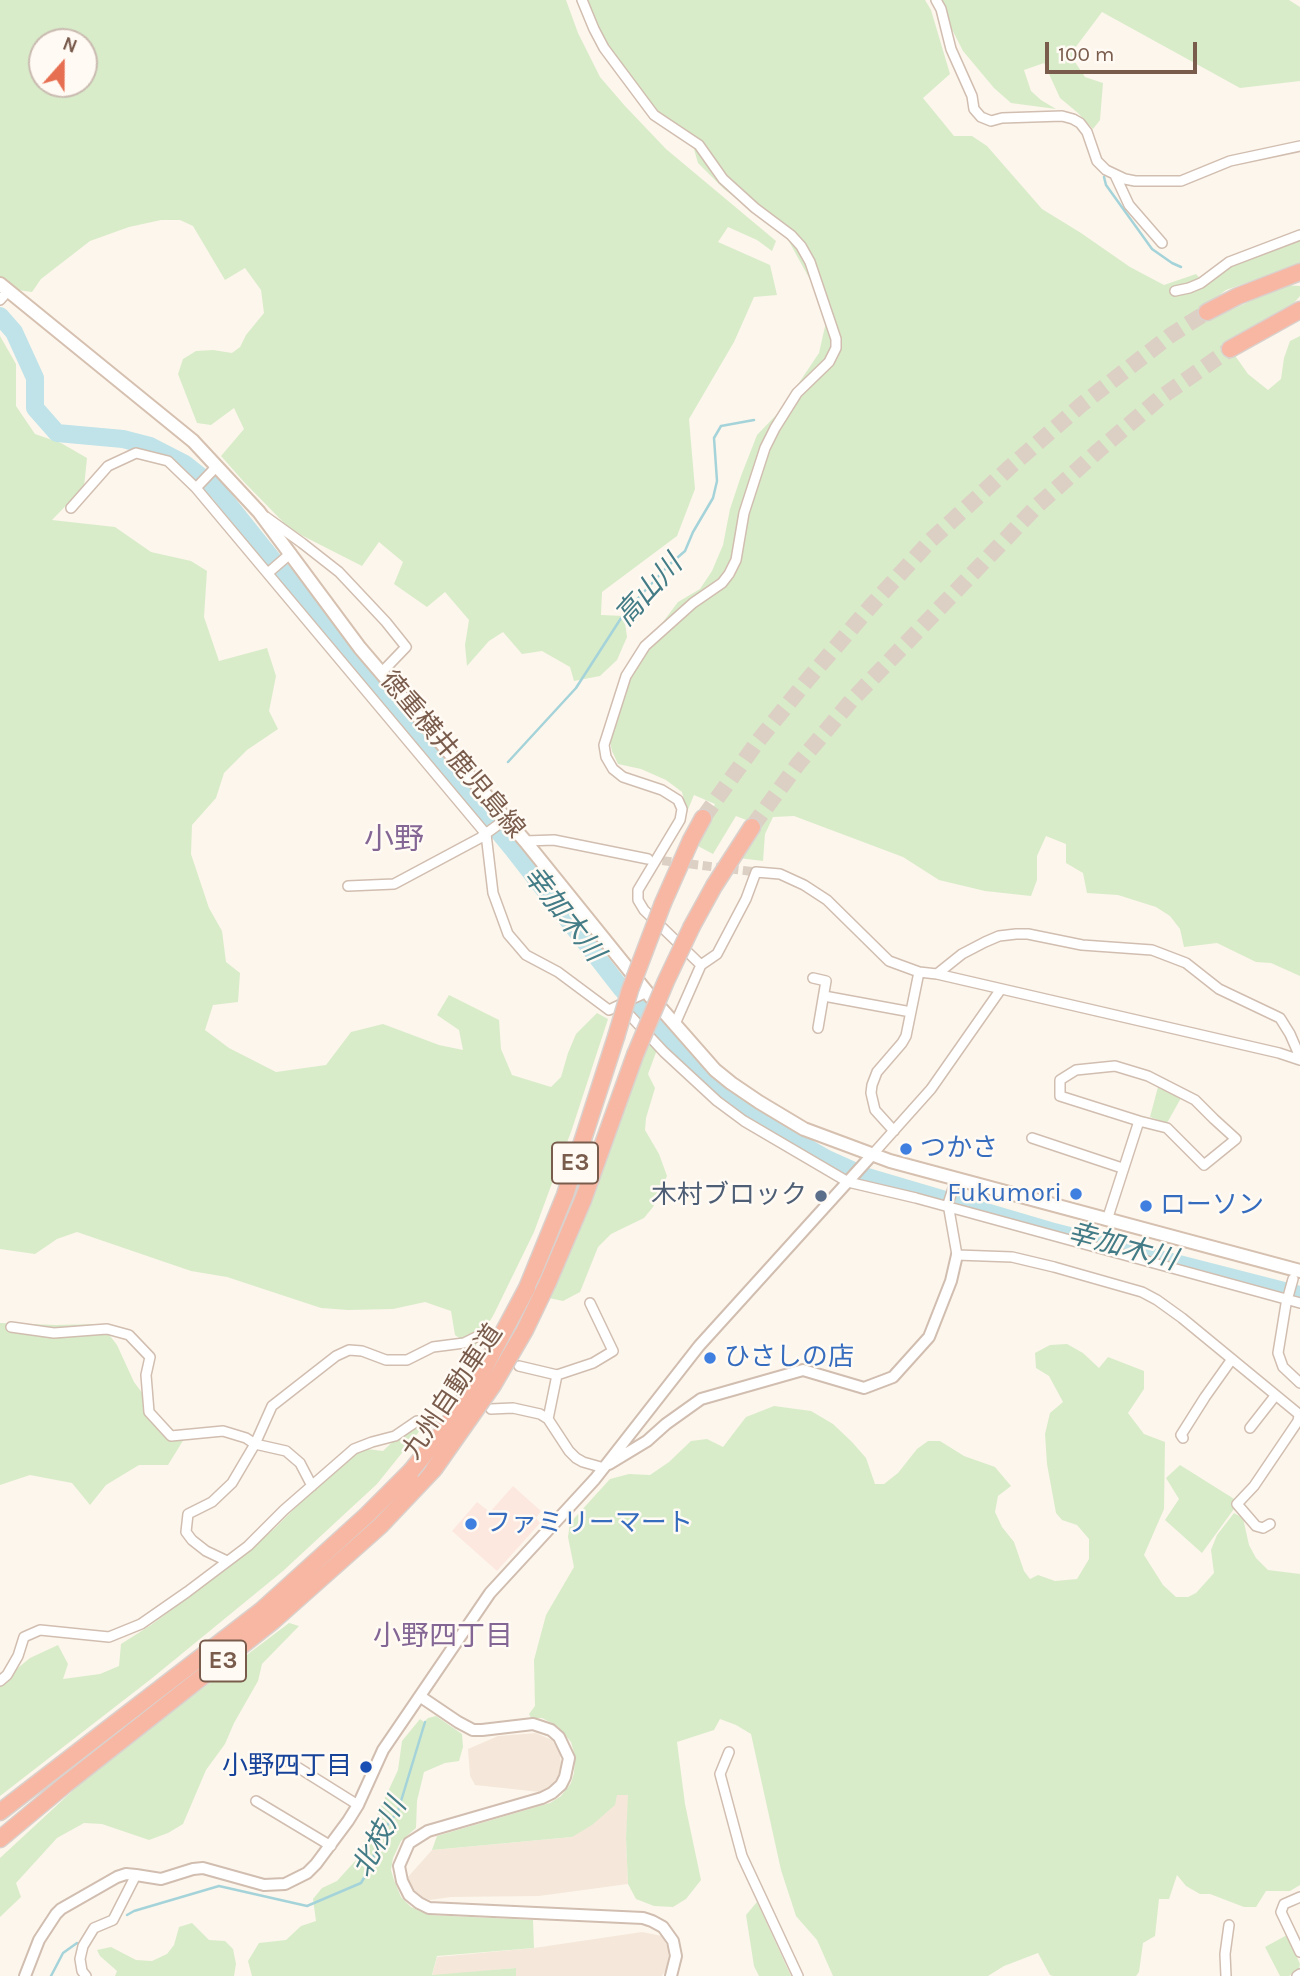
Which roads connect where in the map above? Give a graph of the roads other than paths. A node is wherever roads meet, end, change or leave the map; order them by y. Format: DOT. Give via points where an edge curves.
graph roads {
  1 [pos="582,0"];
  2 [pos="936,0"];
  3 [pos="1300,146"];
  4 [pos="1115,175"];
  5 [pos="1300,235"];
  6 [pos="1162,243"];
  7 [pos="1300,272"];
  8 [pos="3,291"];
  9 [pos="1174,291"];
  10 [pos="1300,310"];
  11 [pos="1207,313"];
  12 [pos="1230,349"];
  13 [pos="216,467"];
  14 [pos="196,488"];
  15 [pos="71,508"];
  16 [pos="259,512"];
  17 [pos="291,553"];
  18 [pos="268,573"];
  19 [pos="382,672"];
  20 [pos="703,818"];
  21 [pos="506,819"];
  22 [pos="752,827"];
  23 [pos="487,833"];
  24 [pos="525,841"];
  25 [pos="648,859"];
  26 [pos="348,886"];
  27 [pos="701,965"];
  28 [pos="919,972"];
  29 [pos="937,974"];
  30 [pos="813,978"];
  31 [pos="1001,989"];
  32 [pos="645,993"];
  33 [pos="824,996"];
  34 [pos="623,1003"];
  35 [pos="911,1012"];
  36 [pos="675,1024"];
  37 [pos="818,1028"];
  38 [pos="1300,1058"];
  39 [pos="1139,1121"];
  40 [pos="894,1131"];
  41 [pos="1031,1138"];
  42 [pos="869,1158"];
  43 [pos="1122,1168"];
  44 [pos="851,1180"];
  45 [pos="954,1184"];
  46 [pos="948,1206"];
  47 [pos="1107,1220"];
  48 [pos="957,1255"];
  49 [pos="1297,1272"];
  50 [pos="1287,1299"];
  51 [pos="590,1303"];
  52 [pos="1300,1303"];
  53 [pos="11,1327"];
  54 [pos="482,1337"];
  55 [pos="1232,1359"];
  56 [pos="519,1366"];
  57 [pos="556,1375"];
  58 [pos="1300,1383"];
  59 [pos="1275,1396"];
  60 [pos="491,1409"];
  61 [pos="1300,1415"];
  62 [pos="548,1419"];
  63 [pos="417,1421"];
  64 [pos="1250,1428"];
  65 [pos="1183,1438"];
  66 [pos="255,1444"];
  67 [pos="604,1468"];
  68 [pos="312,1486"];
  69 [pos="1270,1524"];
  70 [pos="227,1561"];
  71 [pos="0,1681"];
  72 [pos="421,1697"];
  73 [pos="729,1752"];
  74 [pos="286,1760"];
  75 [pos="256,1801"];
  76 [pos="358,1805"];
  77 [pos="0,1812"];
  78 [pos="0,1839"];
  79 [pos="331,1846"];
  80 [pos="136,1875"];
  81 [pos="1300,1896"];
  82 [pos="1229,1925"];
  83 [pos="1300,1952"];
  84 [pos="25,1976"];
  85 [pos="86,1976"];
  86 [pos="671,1976"];
  87 [pos="797,1976"];
  88 [pos="1226,1976"];
  1 -- 27 [label="street" via="604,48 654,115 699,145 723,179 801,246 836,339 829,362 797,393 765,448 729,574 645,646 626,676 604,745 613,769 662,790 678,800 682,809 638,890 638,900"];
  2 -- 4 [label="street" via="974,109 981,117 991,121 1073,118 1087,132 1097,161"];
  3 -- 4 [label="street" via="1230,162 1181,181 1135,181"];
  4 -- 6 [label="street" via="1129,205"];
  5 -- 9 [label="street" via="1229,262 1201,283"];
  7 -- 11 [label="highway"];
  8 -- 13 [label="main road, 徳重横井鹿児島線" via="193,441"];
  10 -- 12 [label="highway"];
  13 -- 14 [label="street"];
  13 -- 16 [label="main road, 徳重横井鹿児島線"];
  14 -- 15 [label="street" via="168,461 136,453 108,467"];
  14 -- 18 [label="street"];
  16 -- 17 [label="main road, 徳重横井鹿児島線"];
  16 -- 19 [label="street" via="339,572 406,647"];
  17 -- 18 [label="street"];
  17 -- 19 [label="main road, 徳重横井鹿児島線"];
  18 -- 23 [label="street"];
  19 -- 21 [label="main road, 徳重横井鹿児島線"];
  20 -- 77 [label="highway, 九州自動車道 / E3, bridge" via="663,903 630,990 565,1195 527,1288 480,1376 444,1430 359,1523 262,1610"];
  21 -- 23 [label="street"];
  21 -- 24 [label="main road, 徳重横井鹿児島線"];
  22 -- 78 [label="highway, 九州自動車道 / E3, bridge" via="714,886 666,981 583,1200 525,1330 434,1469 380,1526 274,1621"];
  23 -- 26 [label="street" via="394,884"];
  23 -- 34 [label="street" via="493,893 508,933 526,955 558,972 609,1010"];
  24 -- 25 [label="street" via="554,840"];
  24 -- 32 [label="main road, 徳重横井鹿児島線"];
  27 -- 28 [label="street" via="717,954 756,872 780,874 804,885 827,900 889,961"];
  27 -- 36 [label="street"];
  28 -- 29 [label="street"];
  28 -- 35 [label="street"];
  29 -- 31 [label="street"];
  29 -- 38 [label="street" via="985,942 1016,934 1152,950 1186,963 1219,989 1280,1018"];
  30 -- 33 [label="street" via="827,981"];
  31 -- 38 [label="street"];
  31 -- 40 [label="street" via="931,1089"];
  32 -- 34 [label="street"];
  32 -- 36 [label="main road, 徳重横井鹿児島線"];
  33 -- 35 [label="street"];
  33 -- 37 [label="street"];
  34 -- 44 [label="street" via="664,1052 718,1101 744,1121"];
  35 -- 40 [label="street" via="902,1043 872,1085 875,1110"];
  36 -- 42 [label="main road, 徳重横井鹿児島線" via="715,1070 759,1102 804,1129"];
  39 -- 39 [label="street" via="1060,1096 1060,1080 1076,1070 1115,1066 1148,1076 1195,1100 1236,1139 1204,1165 1167,1128"];
  39 -- 43 [label="street"];
  40 -- 42 [label="street"];
  41 -- 43 [label="street"];
  42 -- 44 [label="street"];
  42 -- 45 [label="main road, 徳重横井鹿児島線"];
  43 -- 47 [label="street"];
  44 -- 46 [label="street"];
  44 -- 67 [label="street" via="699,1346"];
  45 -- 46 [label="street"];
  45 -- 47 [label="main road, 徳重横井鹿児島線"];
  46 -- 48 [label="street"];
  46 -- 50 [label="street"];
  47 -- 49 [label="main road, 徳重横井鹿児島線"];
  48 -- 55 [label="street" via="1012,1257 1142,1292"];
  48 -- 67 [label="street" via="929,1336 893,1377 864,1388 803,1370 702,1399"];
  49 -- 50 [label="street"];
  50 -- 52 [label="street"];
  50 -- 58 [label="street" via="1278,1353 1283,1367"];
  51 -- 57 [label="street" via="613,1350 593,1363"];
  53 -- 66 [label="street" via="54,1333 107,1329 129,1335 150,1357 146,1375 149,1412 171,1436 223,1431"];
  54 -- 66 [label="street" via="433,1347 407,1360 386,1360 349,1350 336,1356 272,1406"];
  55 -- 59 [label="street"];
  55 -- 65 [label="street"];
  56 -- 57 [label="street"];
  57 -- 62 [label="street"];
  59 -- 61 [label="street"];
  59 -- 64 [label="street"];
  60 -- 62 [label="street" via="527,1410"];
  61 -- 69 [label="street" via="1237,1504 1256,1526"];
  62 -- 67 [label="street" via="576,1458"];
  63 -- 68 [label="street" via="395,1436 354,1449"];
  66 -- 68 [label="street" via="286,1451 300,1463"];
  66 -- 70 [label="street" via="232,1483 212,1502 188,1514 186,1532 192,1540"];
  67 -- 72 [label="street" via="490,1593"];
  68 -- 70 [label="street"];
  70 -- 71 [label="street" via="141,1624 109,1637 40,1630 24,1637 18,1657"];
  72 -- 76 [label="street" via="383,1750"];
  72 -- 86 [label="street" via="473,1730 543,1726 559,1737 569,1758 565,1777 552,1793 428,1831 409,1843 399,1866 409,1895 429,1908 643,1918 663,1927 673,1941 676,1956"];
  73 -- 87 [label="street" via="720,1774 742,1856"];
  74 -- 76 [label="street"];
  75 -- 79 [label="street"];
  76 -- 79 [label="street"];
  79 -- 80 [label="street" via="307,1873 285,1884 264,1885 203,1868 161,1879"];
  80 -- 84 [label="street" via="117,1877 61,1909 40,1940"];
  80 -- 85 [label="street" via="113,1920 94,1928 83,1946 80,1959"];
  81 -- 83 [label="street" via="1284,1904 1281,1912"];
  82 -- 88 [label="street"];
}
